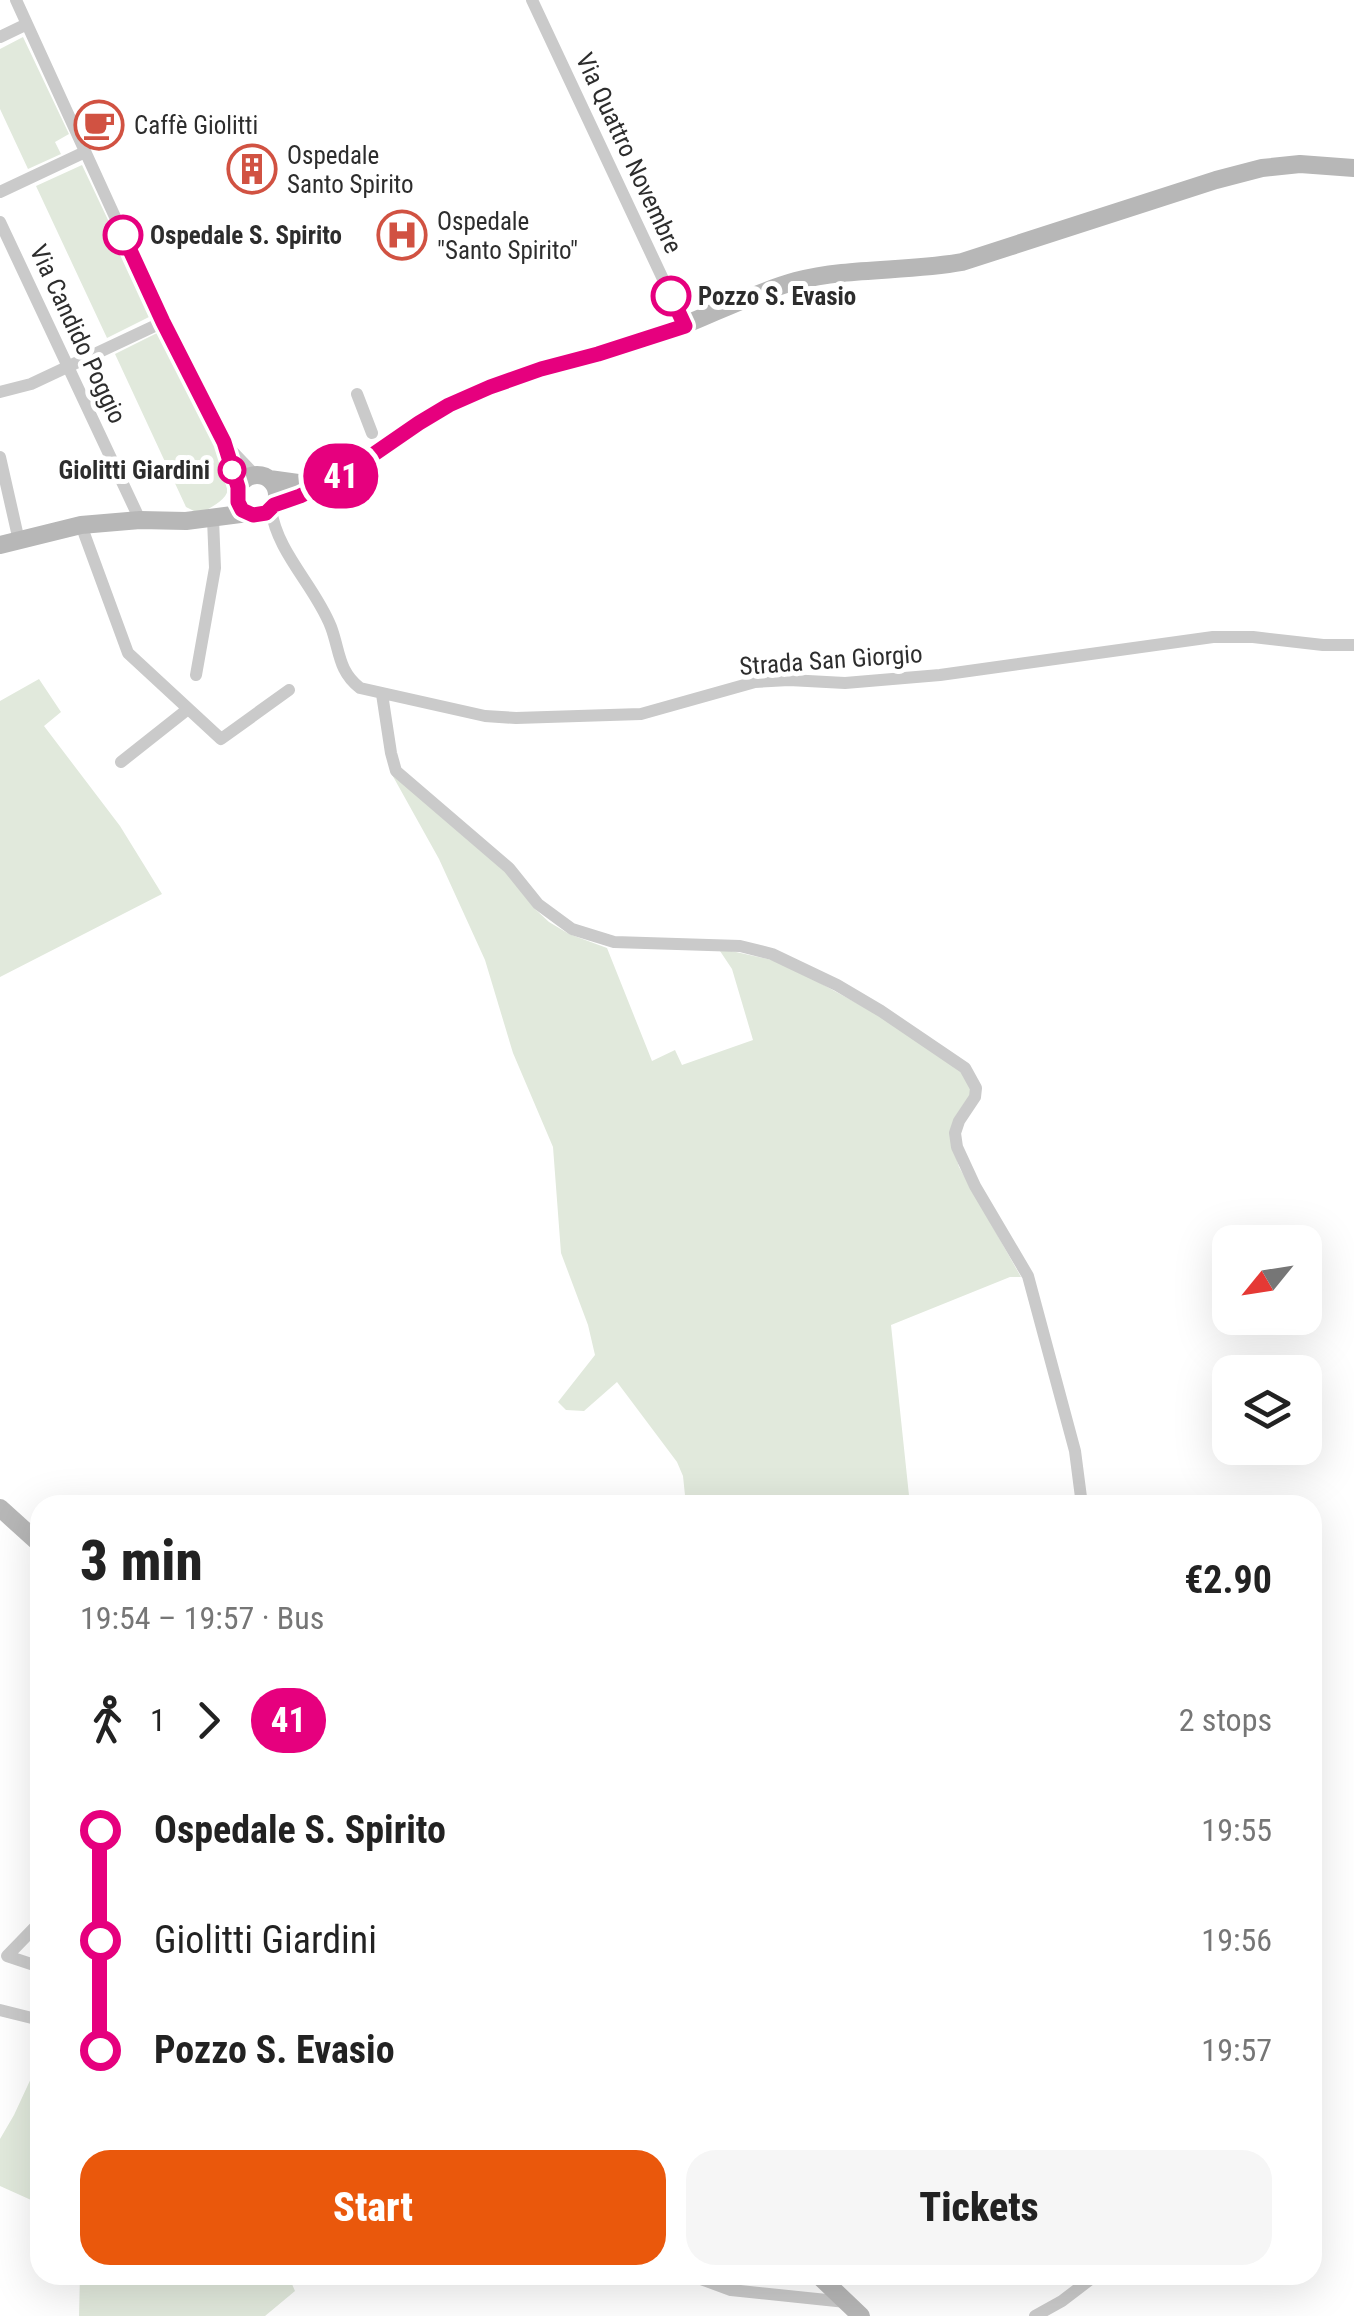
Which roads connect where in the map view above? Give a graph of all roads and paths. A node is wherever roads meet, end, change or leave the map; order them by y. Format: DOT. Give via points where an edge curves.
graph roads {
  1 [pos="16,0"];
  2 [pos="532,0"];
  3 [pos="26,24"];
  4 [pos="0,37"];
  5 [pos="85,152"];
  6 [pos="1354,168"];
  7 [pos="0,192"];
  8 [pos="0,222"];
  9 [pos="163,322"];
  10 [pos="685,326"];
  11 [pos="68,365"];
  12 [pos="0,392"];
  13 [pos="356,394"];
  14 [pos="372,433"];
  15 [pos="224,442"];
  16 [pos="0,457"];
  17 [pos="262,477"];
  18 [pos="331,482"];
  19 [pos="237,491"];
  20 [pos="262,511"];
  21 [pos="213,519"];
  22 [pos="140,520"];
  23 [pos="81,524"];
  24 [pos="19,540"];
  25 [pos="0,545"];
  26 [pos="1351,648"];
  27 [pos="196,675"];
  28 [pos="288,690"];
  29 [pos="382,694"];
  30 [pos="188,709"];
  31 [pos="121,762"];
  32 [pos="1081,1495"];
  33 [pos="0,1508"];
  34 [pos="30,1535"];
  35 [pos="30,1932"];
  36 [pos="30,1964"];
  37 [pos="0,2010"];
  38 [pos="30,2018"];
  39 [pos="717,2285"];
  40 [pos="828,2285"];
  41 [pos="1083,2285"];
  42 [pos="846,2302"];
  43 [pos="862,2316"];
  44 [pos="1035,2316"];
  1 -- 3 [label="street"];
  2 -- 10 [label="street, Via Quattro Novembre"];
  3 -- 4 [label="street"];
  3 -- 5 [label="street"];
  5 -- 7 [label="street"];
  5 -- 9 [label="street"];
  6 -- 10 [label="street" via="1262,168 962,262 794,282"];
  8 -- 11 [label="street, Via Candido Poggio"];
  9 -- 11 [label="street"];
  9 -- 15 [label="street"];
  10 -- 18 [label="street" via="449,405"];
  11 -- 12 [label="street"];
  11 -- 22 [label="street, Via Candido Poggio"];
  13 -- 14 [label="street"];
  15 -- 17 [label="street"];
  15 -- 19 [label="street"];
  16 -- 24 [label="street"];
  17 -- 18 [label="street"];
  17 -- 19 [label="street" via="242,481"];
  17 -- 20 [label="street" via="276,492"];
  18 -- 20 [label="street"];
  19 -- 20 [label="street" via="238,502"];
  19 -- 21 [label="street"];
  20 -- 21 [label="street"];
  20 -- 29 [label="street, Strada San Giorgio" via="329,623 344,673 360,688"];
  21 -- 22 [label="street"];
  21 -- 27 [label="street" via="215,568"];
  22 -- 23 [label="street"];
  23 -- 24 [label="street"];
  23 -- 30 [label="street" via="128,652"];
  24 -- 25 [label="street"];
  26 -- 29 [label="street, Strada San Giorgio" via="1213,637 940,675 756,682 641,714 485,716"];
  28 -- 30 [label="street" via="221,740"];
  29 -- 32 [label="street" via="396,770 509,868 553,917 614,942 740,946 772,954 882,1011 965,1068 976,1088 958,1122 957,1147 1032,1287"];
  30 -- 31 [label="street"];
  33 -- 34 [label="street"];
  35 -- 36 [label="street" via="7,1956"];
  37 -- 38 [label="street"];
  39 -- 42 [label="street"];
  40 -- 42 [label="street"];
  41 -- 44 [label="street"];
  42 -- 43 [label="street"];
}
